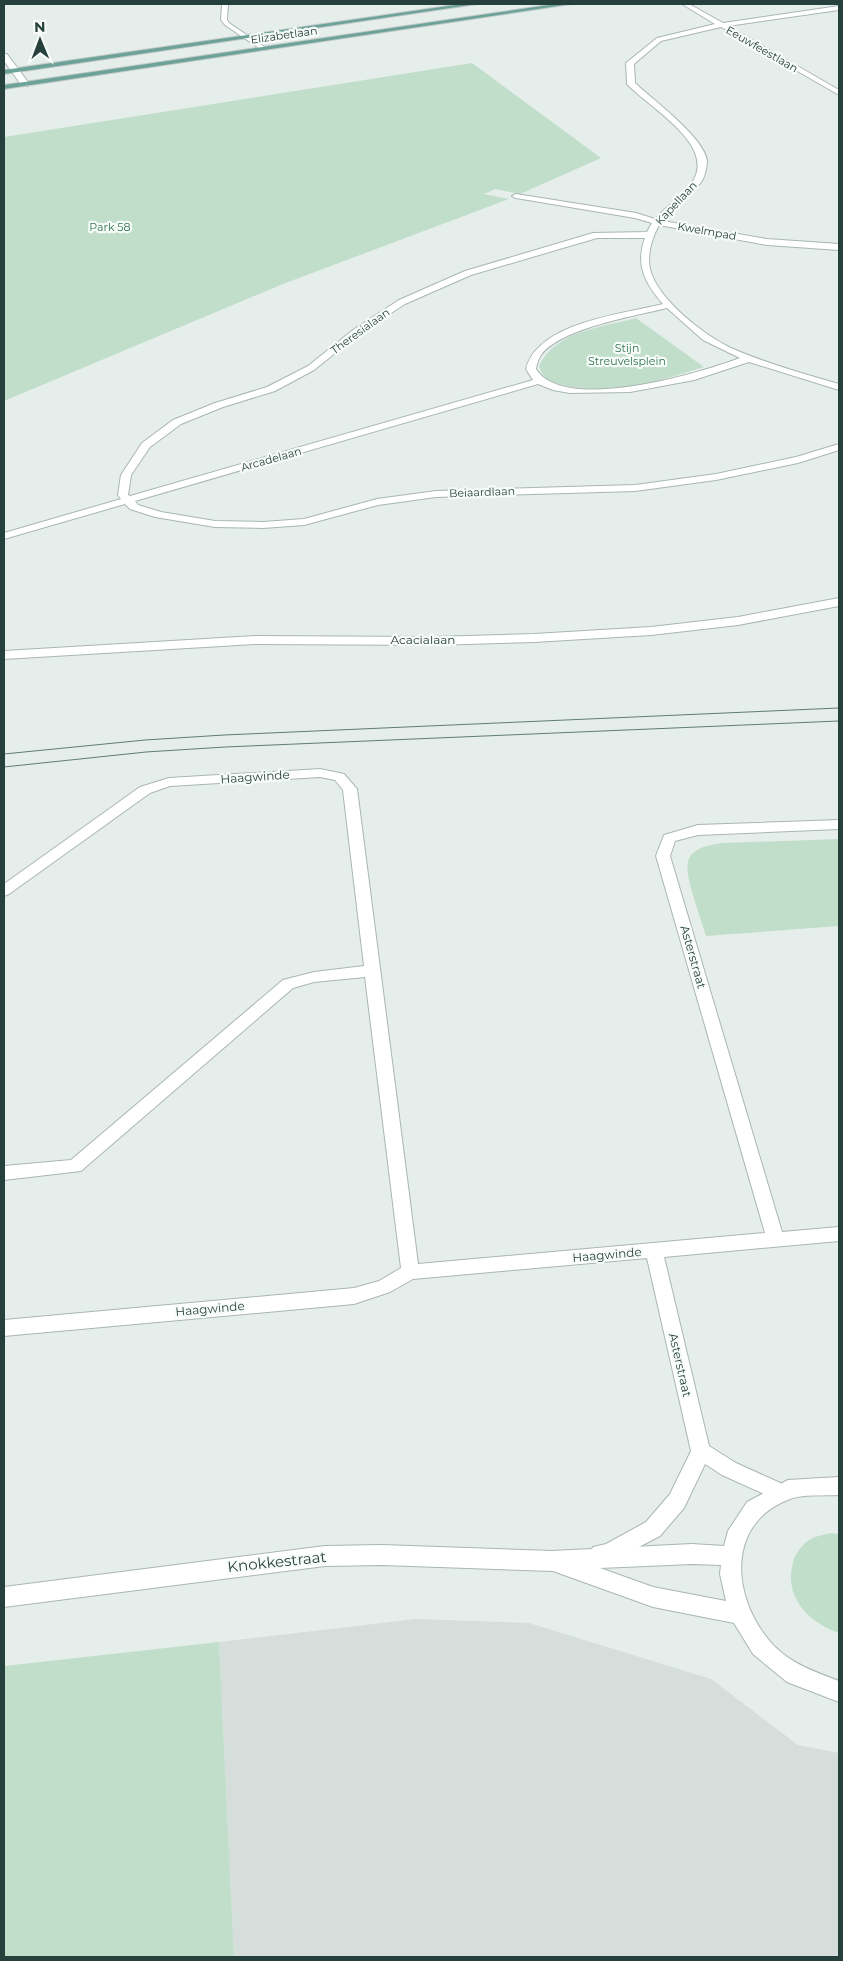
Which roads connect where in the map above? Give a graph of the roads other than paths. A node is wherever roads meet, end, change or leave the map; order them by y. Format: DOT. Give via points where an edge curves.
graph roads {
  1 [pos="226,4"];
  2 [pos="474,4"];
  3 [pos="568,4"];
  4 [pos="685,4"];
  5 [pos="839,8"];
  6 [pos="722,25"];
  7 [pos="248,37"];
  8 [pos="264,49"];
  9 [pos="4,56"];
  10 [pos="12,68"];
  11 [pos="4,72"];
  12 [pos="25,84"];
  13 [pos="4,87"];
  14 [pos="839,93"];
  15 [pos="516,196"];
  16 [pos="658,221"];
  17 [pos="649,235"];
  18 [pos="839,247"];
  19 [pos="668,305"];
  20 [pos="750,358"];
  21 [pos="539,381"];
  22 [pos="839,387"];
  23 [pos="839,447"];
  24 [pos="127,502"];
  25 [pos="4,536"];
  26 [pos="839,602"];
  27 [pos="4,655"];
  28 [pos="839,824"];
  29 [pos="4,891"];
  30 [pos="372,971"];
  31 [pos="4,1173"];
  32 [pos="839,1234"];
  33 [pos="776,1240"];
  34 [pos="654,1251"];
  35 [pos="410,1272"];
  36 [pos="4,1328"];
  37 [pos="701,1451"];
  38 [pos="839,1486"];
  39 [pos="780,1492"];
  40 [pos="730,1556"];
  41 [pos="552,1561"];
  42 [pos="4,1597"];
  43 [pos="739,1614"];
  44 [pos="839,1691"];
  1 -- 7 [label="street" via="224,20"];
  2 -- 7 [label="main road, Elizabetlaan"];
  3 -- 8 [label="main road, Elizabetlaan"];
  4 -- 6 [label="street, Eeuwfeestlaan"];
  5 -- 6 [label="street"];
  6 -- 14 [label="street, Eeuwfeestlaan"];
  6 -- 16 [label="street, Kapellaan" via="659,39 630,62 630,84 693,141 703,159 699,180"];
  7 -- 8 [label="street"];
  7 -- 10 [label="main road, Elizabetlaan"];
  8 -- 12 [label="main road, Elizabetlaan"];
  9 -- 10 [label="street"];
  10 -- 11 [label="main road, Elizabetlaan"];
  10 -- 12 [label="street"];
  12 -- 13 [label="main road, Elizabetlaan"];
  15 -- 16 [label="street, Kwelmpad"];
  16 -- 17 [label="street, Kapellaan"];
  16 -- 18 [label="street, Kwelmpad" via="767,242"];
  17 -- 19 [label="street, Kapellaan" via="645,257 648,277"];
  17 -- 24 [label="street, Theresialaan" via="596,235 468,273 402,302 356,332 311,368 271,389 177,422 146,445 126,475 123,495"];
  19 -- 20 [label="street, Kapellaan" via="690,326 726,349"];
  19 -- 21 [label="street" via="559,336 542,347 533,358 531,368"];
  20 -- 21 [label="street" via="655,387 615,392 558,389"];
  20 -- 22 [label="street, Kapellaan"];
  21 -- 24 [label="street, Arcadelaan"];
  23 -- 24 [label="street, Beiaardlaan" via="798,460 716,477 635,488 436,494 377,502 304,522 264,526 215,524 159,515"];
  24 -- 25 [label="street, Arcadelaan"];
  26 -- 27 [label="street, Acacialaan" via="738,621 612,634 432,641 255,640"];
  28 -- 33 [label="street, Asterstraat" via="698,830 669,838 663,856"];
  29 -- 30 [label="street, Haagwinde" via="145,790 169,782 320,773 339,777 350,789"];
  30 -- 31 [label="street" via="314,977 288,984 75,1166"];
  30 -- 35 [label="street, Haagwinde"];
  32 -- 33 [label="street"];
  33 -- 34 [label="street"];
  34 -- 35 [label="street, Haagwinde"];
  34 -- 37 [label="street, Asterstraat"];
  35 -- 36 [label="street, Haagwinde" via="384,1287 354,1296"];
  37 -- 39 [label="street" via="729,1469"];
  37 -- 41 [label="street" via="677,1501 653,1529 608,1553"];
  38 -- 39 [label="street" via="799,1486"];
  39 -- 40 [label="street" via="752,1510 742,1524"];
  40 -- 41 [label="street, Knokkestraat" via="692,1554"];
  40 -- 43 [label="street" via="732,1595"];
  41 -- 42 [label="street, Knokkestraat" via="325,1556"];
  41 -- 43 [label="street, Knokkestraat" via="653,1597"];
  43 -- 44 [label="street" via="750,1635 783,1669 805,1681"];
}
